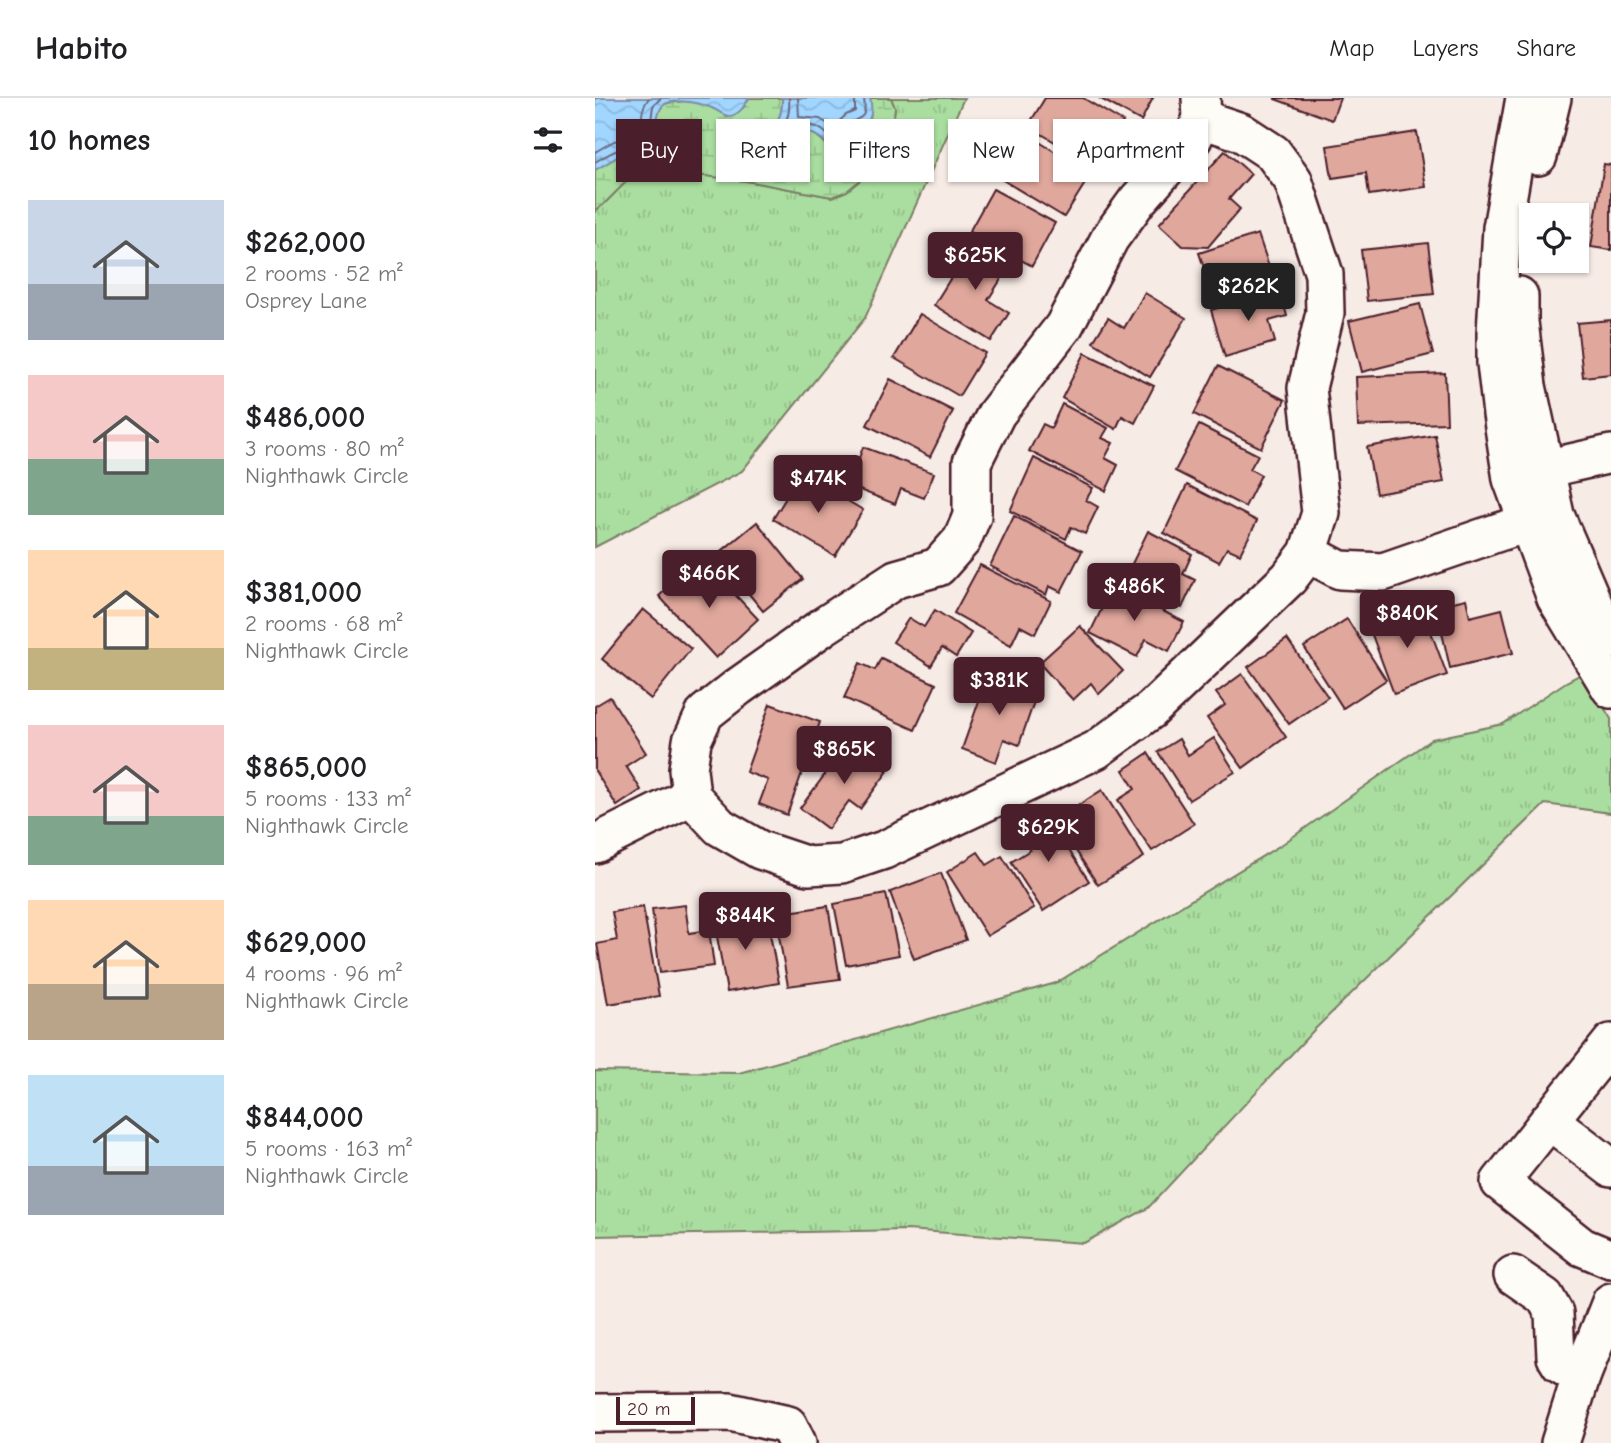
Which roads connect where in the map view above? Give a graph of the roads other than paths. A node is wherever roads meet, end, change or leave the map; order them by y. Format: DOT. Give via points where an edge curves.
graph roads {
  1 [pos="1525,98"];
  2 [pos="1552,98"];
  3 [pos="1202,108"];
  4 [pos="1611,454"];
  5 [pos="1528,474"];
  6 [pos="1542,520"];
  7 [pos="1308,553"];
  8 [pos="1611,640"];
  9 [pos="1611,690"];
  10 [pos="691,796"];
  11 [pos="595,844"];
  12 [pos="1611,1043"];
  13 [pos="1549,1120"];
  14 [pos="1611,1168"];
  15 [pos="1611,1259"];
  16 [pos="1513,1275"];
  17 [pos="1611,1302"];
  18 [pos="1581,1377"];
  19 [pos="595,1413"];
  20 [pos="797,1443"];
  21 [pos="1560,1443"];
  1 -- 5 [label="street" via="1502,228 1496,363 1502,414"];
  2 -- 5 [label="street" via="1519,250"];
  3 -- 7 [label="street" via="1273,153 1293,180 1324,274 1325,313 1307,388 1321,513"];
  3 -- 10 [label="street" via="1193,138 1137,201 1110,239 1063,326 996,414 972,462 972,516 962,540 938,567 896,579 705,713 692,741"];
  4 -- 5 [label="street"];
  5 -- 6 [label="street"];
  6 -- 7 [label="street" via="1383,572 1340,570"];
  6 -- 8 [label="street"];
  6 -- 9 [label="street" via="1556,598"];
  7 -- 10 [label="street" via="1289,578 1151,710 1095,750 884,850 842,864 808,866 760,850 720,827"];
  10 -- 11 [label="street"];
  12 -- 13 [label="street"];
  13 -- 14 [label="street"];
  13 -- 15 [label="street" via="1500,1182 1581,1247"];
  16 -- 18 [label="street" via="1545,1297 1554,1313 1556,1357"];
  17 -- 18 [label="street"];
  18 -- 21 [label="street"];
  19 -- 20 [label="street" via="730,1412 788,1425"];
}
